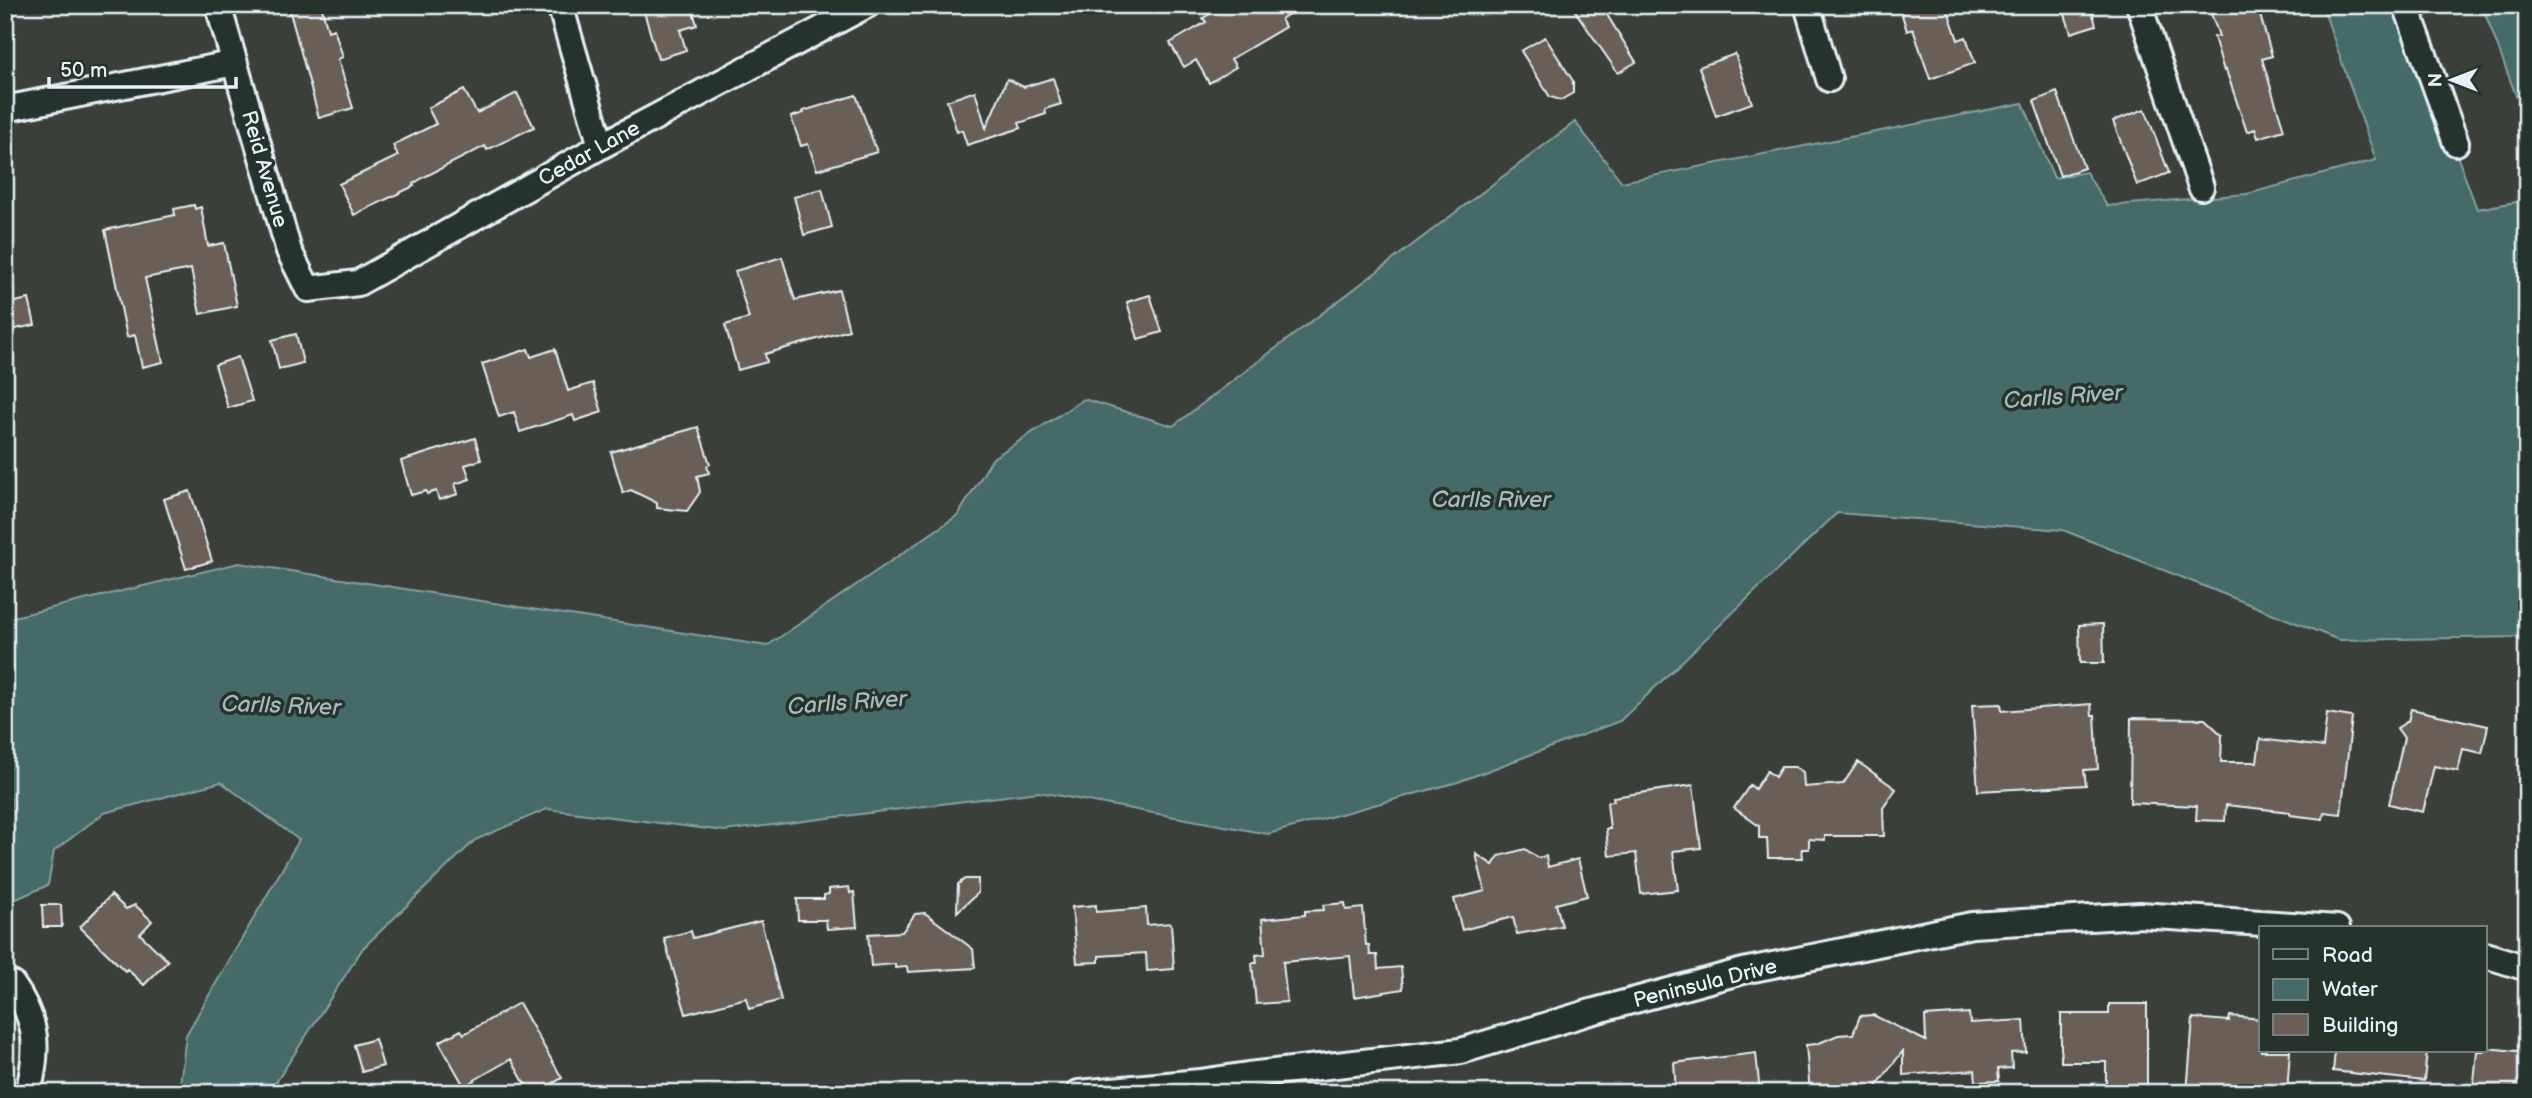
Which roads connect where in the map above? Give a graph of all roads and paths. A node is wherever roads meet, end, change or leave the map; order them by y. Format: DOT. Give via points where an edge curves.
graph roads {
  1 [pos="218,5"];
  2 [pos="560,5"];
  3 [pos="867,5"];
  4 [pos="1807,5"];
  5 [pos="2139,5"];
  6 [pos="2406,5"];
  7 [pos="234,63"];
  8 [pos="1829,79"];
  9 [pos="5,109"];
  10 [pos="2456,143"];
  11 [pos="601,146"];
  12 [pos="2201,187"];
  13 [pos="308,289"];
  14 [pos="2307,926"];
  15 [pos="2486,955"];
  16 [pos="2527,968"];
  17 [pos="12,984"];
  18 [pos="28,1093"];
  19 [pos="1079,1093"];
  1 -- 7 [label="street, Reid Avenue"];
  2 -- 11 [label="street"];
  3 -- 11 [label="street, Cedar Lane"];
  4 -- 8 [label="street"];
  5 -- 12 [label="street"];
  6 -- 10 [label="street"];
  7 -- 9 [label="street"];
  7 -- 13 [label="street, Reid Avenue" via="289,251"];
  11 -- 13 [label="street, Cedar Lane" via="358,283"];
  14 -- 19 [label="street, Peninsula Drive" via="2140,915 1972,925 1743,971 1461,1051"];
  15 -- 16 [label="street"];
  17 -- 18 [label="street" via="25,1002 35,1031"];
}
